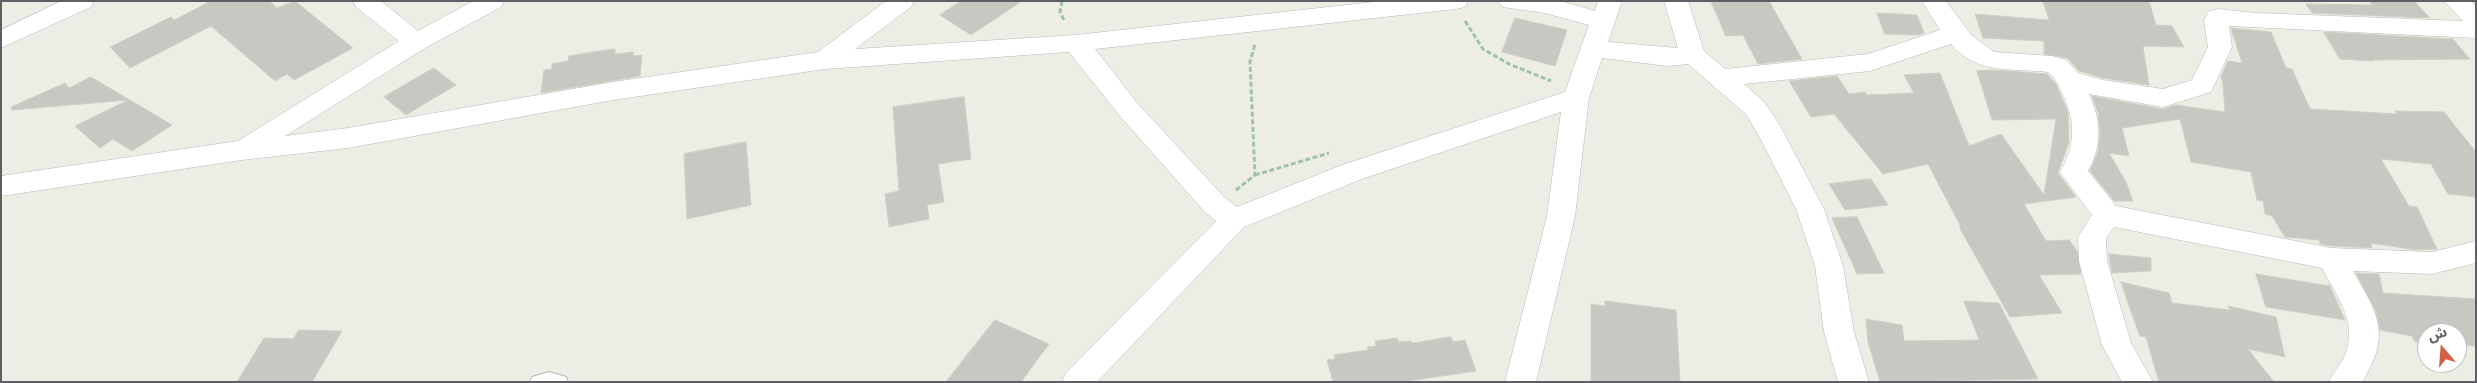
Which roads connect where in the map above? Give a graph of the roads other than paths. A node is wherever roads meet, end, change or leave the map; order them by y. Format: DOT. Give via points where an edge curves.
graph roads {
  1 [pos="82,1"];
  2 [pos="365,1"];
  3 [pos="492,1"];
  4 [pos="902,1"];
  5 [pos="1456,1"];
  6 [pos="1511,1"];
  7 [pos="1676,1"];
  8 [pos="1934,1"];
  9 [pos="2456,1"];
  10 [pos="1606,11"];
  11 [pos="2476,20"];
  12 [pos="2476,30"];
  13 [pos="1956,34"];
  14 [pos="1,40"];
  15 [pos="416,42"];
  16 [pos="1076,43"];
  17 [pos="1593,49"];
  18 [pos="1693,55"];
  19 [pos="825,60"];
  20 [pos="1721,78"];
  21 [pos="2070,83"];
  22 [pos="1581,88"];
  23 [pos="242,150"];
  24 [pos="1,186"];
  25 [pos="1225,212"];
  26 [pos="2107,215"];
  27 [pos="2332,259"];
  28 [pos="2470,260"];
  29 [pos="538,382"];
  30 [pos="560,382"];
  31 [pos="1077,382"];
  32 [pos="1520,382"];
  33 [pos="1854,382"];
  34 [pos="2138,382"];
  35 [pos="2344,382"];
  1 -- 14 [label="street"];
  2 -- 15 [label="street"];
  3 -- 15 [label="street"];
  4 -- 19 [label="street"];
  5 -- 16 [label="street"];
  6 -- 10 [label="street"];
  7 -- 18 [label="street"];
  8 -- 13 [label="street"];
  9 -- 11 [label="street"];
  10 -- 17 [label="street"];
  12 -- 21 [label="street" via="2218,17 2220,47 2202,86 2162,98"];
  13 -- 20 [label="street" via="1870,62"];
  13 -- 21 [label="street" via="1985,58 2055,65 2065,73"];
  15 -- 23 [label="street"];
  16 -- 19 [label="street"];
  16 -- 25 [label="street" via="1129,110"];
  17 -- 18 [label="street" via="1668,58"];
  17 -- 22 [label="street"];
  18 -- 20 [label="street"];
  19 -- 23 [label="street" via="613,91 348,138"];
  20 -- 33 [label="street" via="1755,108 1810,209 1829,266 1839,332"];
  21 -- 26 [label="street" via="2082,104 2087,129 2082,160 2074,172"];
  22 -- 25 [label="street" via="1352,172"];
  22 -- 32 [label="street" via="1561,216"];
  23 -- 24 [label="street"];
  25 -- 31 [label="street"];
  26 -- 27 [label="street"];
  26 -- 34 [label="street" via="2092,237 2093,261 2117,345"];
  27 -- 28 [label="street" via="2432,263"];
  27 -- 35 [label="street" via="2364,321 2363,344 2355,369"];
  29 -- 30 [label="lane" via="549,379"];
}
